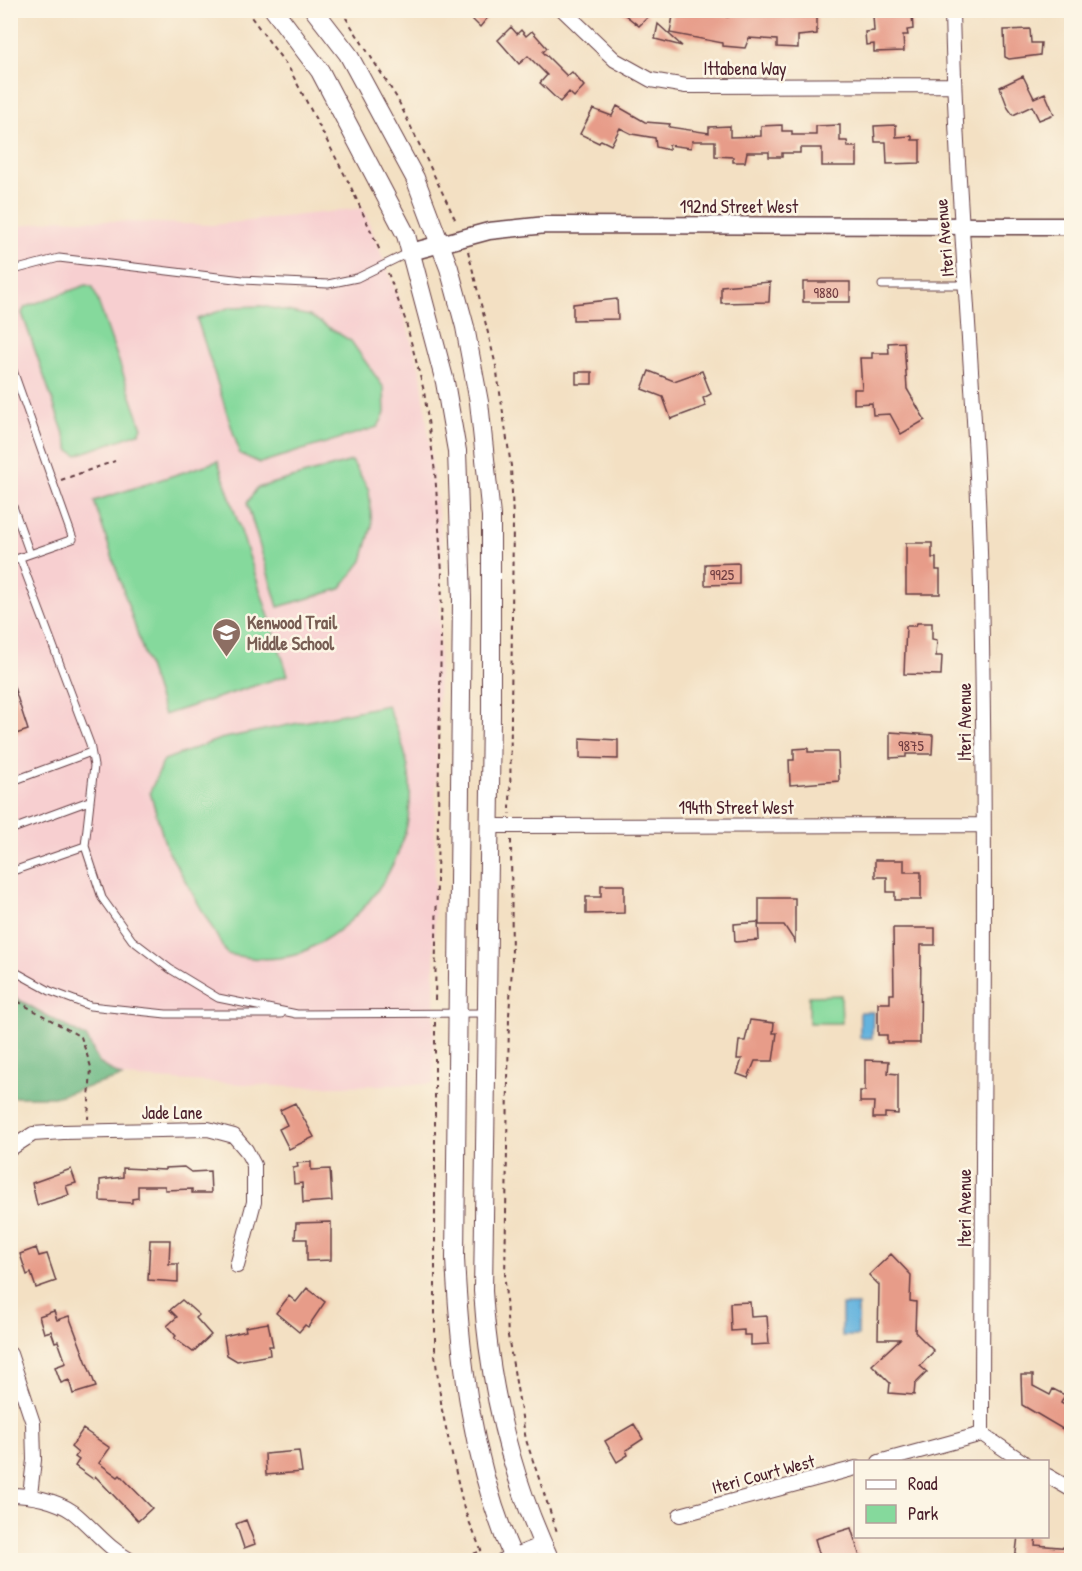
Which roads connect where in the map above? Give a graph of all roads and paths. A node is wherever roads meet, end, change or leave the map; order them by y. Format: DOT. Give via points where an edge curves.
graph roads {
  1 [pos="246,10"];
  2 [pos="274,10"];
  3 [pos="314,10"];
  4 [pos="562,10"];
  5 [pos="952,10"];
  6 [pos="954,85"];
  7 [pos="961,225"];
  8 [pos="1071,225"];
  9 [pos="440,242"];
  10 [pos="411,252"];
  11 [pos="386,266"];
  12 [pos="10,271"];
  13 [pos="882,285"];
  14 [pos="966,285"];
  15 [pos="10,362"];
  16 [pos="115,461"];
  17 [pos="53,483"];
  18 [pos="10,498"];
  19 [pos="30,554"];
  20 [pos="20,558"];
  21 [pos="10,561"];
  22 [pos="92,752"];
  23 [pos="10,782"];
  24 [pos="89,801"];
  25 [pos="982,825"];
  26 [pos="490,826"];
  27 [pos="10,830"];
  28 [pos="85,846"];
  29 [pos="10,872"];
  30 [pos="10,969"];
  31 [pos="10,997"];
  32 [pos="435,1013"];
  33 [pos="457,1013"];
  34 [pos="486,1013"];
  35 [pos="297,1014"];
  36 [pos="87,1130"];
  37 [pos="10,1149"];
  38 [pos="237,1266"];
  39 [pos="10,1354"];
  40 [pos="982,1434"];
  41 [pos="883,1460"];
  42 [pos="1021,1460"];
  43 [pos="854,1468"];
  44 [pos="1049,1477"];
  45 [pos="1071,1490"];
  46 [pos="10,1495"];
  47 [pos="30,1495"];
  48 [pos="680,1515"];
  49 [pos="481,1551"];
  50 [pos="547,1552"];
  51 [pos="510,1559"];
  52 [pos="130,1560"];
  53 [pos="457,1560"];
  54 [pos="485,1560"];
  1 -- 11 [label="path" via="290,70 350,185"];
  2 -- 10 [label="main road" via="323,77 395,213"];
  3 -- 9 [label="main road" via="348,54 408,161"];
  4 -- 6 [label="street, Ittabena Way" via="615,60 651,80 687,86"];
  5 -- 6 [label="street, Iteri Avenue"];
  6 -- 7 [label="street, Iteri Avenue"];
  7 -- 8 [label="street, 192nd Street West"];
  7 -- 9 [label="street, 192nd Street West" via="546,225 501,229"];
  7 -- 14 [label="street, Iteri Avenue"];
  9 -- 10 [label="street, 192nd Street West"];
  9 -- 26 [label="main road" via="465,327 479,402 491,516"];
  10 -- 11 [label="lane"];
  10 -- 33 [label="main road" via="457,451 462,611"];
  11 -- 12 [label="lane" via="328,284 243,280 59,258"];
  11 -- 32 [label="path" via="424,391 442,572"];
  13 -- 14 [label="lane"];
  14 -- 25 [label="street, Iteri Avenue" via="981,587"];
  15 -- 17 [label="lane"];
  16 -- 17 [label="path"];
  17 -- 19 [label="lane" via="73,539"];
  18 -- 19 [label="lane"];
  19 -- 20 [label="lane"];
  20 -- 21 [label="lane"];
  20 -- 22 [label="lane"];
  22 -- 23 [label="lane"];
  22 -- 24 [label="lane"];
  24 -- 27 [label="lane"];
  24 -- 28 [label="lane"];
  25 -- 26 [label="street, 194th Street West"];
  25 -- 40 [label="street, Iteri Avenue"];
  26 -- 34 [label="main road"];
  28 -- 29 [label="lane"];
  28 -- 35 [label="lane" via="102,898 132,940 218,998"];
  30 -- 35 [label="lane" via="90,1006 166,1014"];
  31 -- 36 [label="path" via="81,1037 91,1067"];
  32 -- 33 [label="lane"];
  32 -- 35 [label="lane"];
  32 -- 49 [label="path" via="435,1355 442,1410 464,1509"];
  33 -- 34 [label="lane"];
  33 -- 51 [label="main road" via="454,1258 458,1333 475,1444"];
  34 -- 50 [label="main road" via="483,1292 487,1350 507,1447 525,1503"];
  36 -- 37 [label="street, Jade Lane" via="33,1134"];
  36 -- 38 [label="street, Jade Lane" via="208,1129 234,1136 254,1165 254,1202"];
  39 -- 47 [label="street" via="33,1424"];
  40 -- 41 [label="street"];
  40 -- 42 [label="street"];
  43 -- 48 [label="street, Iteri Court West"];
  44 -- 45 [label="street"];
  46 -- 47 [label="street"];
  47 -- 52 [label="street" via="72,1511 111,1550"];
  49 -- 53 [label="path"];
  49 -- 54 [label="path"];
  50 -- 51 [label="street"];
}
